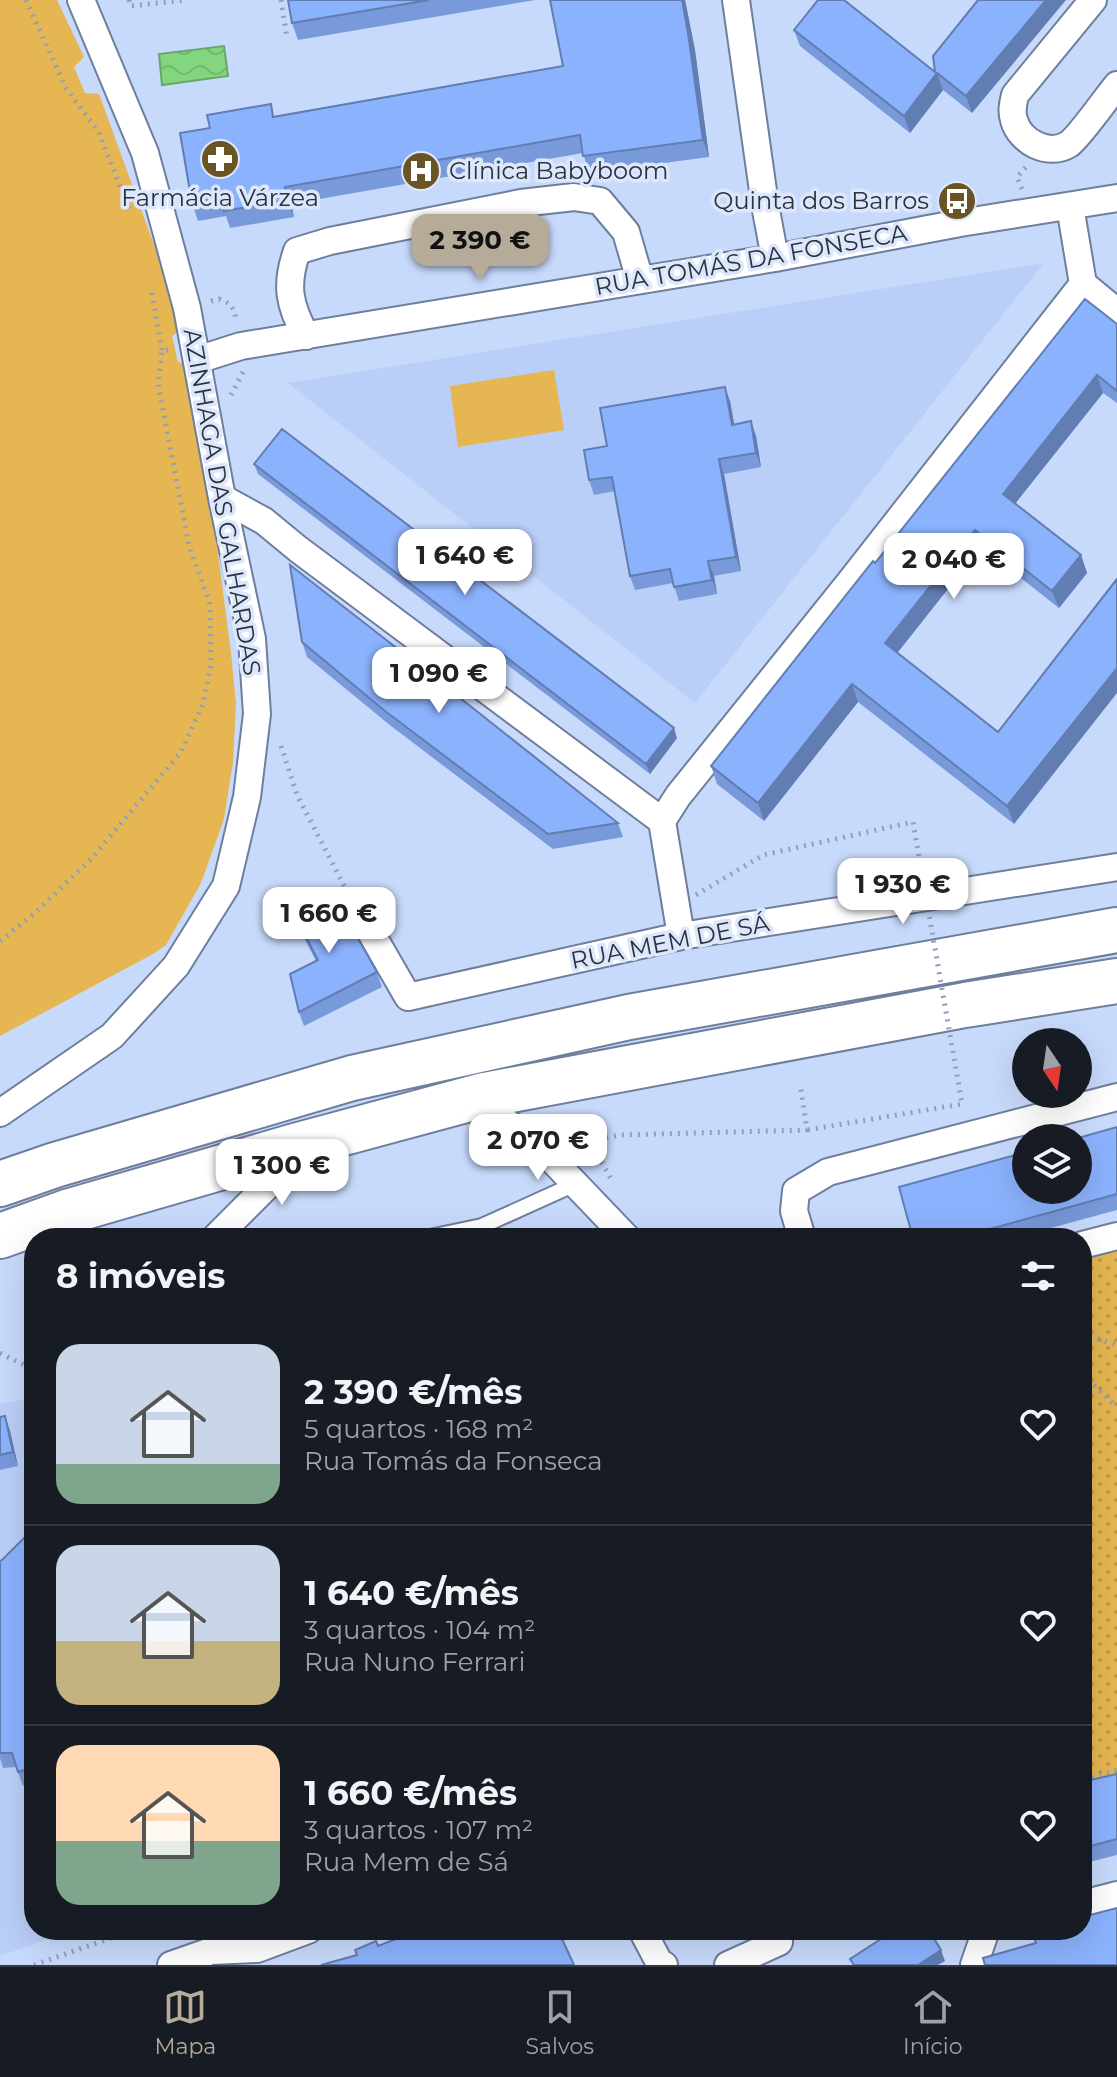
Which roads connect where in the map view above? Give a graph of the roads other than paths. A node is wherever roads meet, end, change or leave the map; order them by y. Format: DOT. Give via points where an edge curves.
graph roads {
  1 [pos="81,0"];
  2 [pos="736,0"];
  3 [pos="1093,0"];
  4 [pos="1117,85"];
  5 [pos="1117,198"];
  6 [pos="1070,206"];
  7 [pos="775,258"];
  8 [pos="640,280"];
  9 [pos="1083,284"];
  10 [pos="1117,312"];
  11 [pos="306,336"];
  12 [pos="186,354"];
  13 [pos="222,498"];
  14 [pos="662,821"];
  15 [pos="1117,867"];
  16 [pos="359,912"];
  17 [pos="1117,930"];
  18 [pos="681,936"];
  19 [pos="1117,981"];
  20 [pos="1117,1097"];
  21 [pos="473,1098"];
  22 [pos="0,1113"];
  23 [pos="312,1141"];
  24 [pos="0,1184"];
  25 [pos="575,1184"];
  26 [pos="225,1228"];
  27 [pos="472,1228"];
  28 [pos="617,1228"];
  29 [pos="799,1228"];
  30 [pos="0,1236"];
  31 [pos="1117,1236"];
  32 [pos="1092,1242"];
  33 [pos="1117,1895"];
  34 [pos="1092,1901"];
  35 [pos="279,1940"];
  36 [pos="647,1940"];
  37 [pos="983,1940"];
  38 [pos="779,1942"];
  39 [pos="256,1948"];
  40 [pos="171,1965"];
  41 [pos="664,1965"];
  42 [pos="728,1965"];
  43 [pos="974,1965"];
  1 -- 12 [label="street, AZINHAGA DAS GALHARDAS" via="145,153 187,308"];
  2 -- 7 [label="street"];
  3 -- 4 [label="street" via="1015,95 1017,129 1032,143 1052,148 1071,143"];
  5 -- 6 [label="street, RUA TOMÁS DA FONSECA"];
  6 -- 7 [label="street, RUA TOMÁS DA FONSECA"];
  6 -- 9 [label="street"];
  7 -- 8 [label="street, RUA TOMÁS DA FONSECA"];
  8 -- 11 [label="street, RUA TOMÁS DA FONSECA"];
  8 -- 11 [label="street" via="626,232 600,201 574,197 521,203 297,251 290,298"];
  9 -- 10 [label="street"];
  9 -- 14 [label="street"];
  11 -- 12 [label="street, RUA TOMÁS DA FONSECA"];
  12 -- 13 [label="street, AZINHAGA DAS GALHARDAS"];
  13 -- 14 [label="street" via="264,521"];
  13 -- 22 [label="street, AZINHAGA DAS GALHARDAS" via="252,639 257,714 247,797 226,886 176,966 112,1036"];
  14 -- 18 [label="street" via="685,896"];
  15 -- 18 [label="street, RUA MEM DE SÁ"];
  16 -- 18 [label="street, RUA MEM DE SÁ" via="408,997"];
  17 -- 24 [label="highway" via="629,1017 352,1078"];
  19 -- 21 [label="highway"];
  20 -- 29 [label="street" via="828,1172 796,1191"];
  21 -- 23 [label="highway"];
  21 -- 25 [label="street" via="538,1145"];
  23 -- 26 [label="street"];
  23 -- 30 [label="highway"];
  25 -- 27 [label="lane"];
  25 -- 28 [label="street"];
  31 -- 32 [label="street"];
  33 -- 34 [label="street"];
  35 -- 39 [label="street"];
  36 -- 41 [label="street"];
  37 -- 43 [label="street"];
  38 -- 42 [label="street"];
  39 -- 40 [label="street" via="211,1951"];
}
